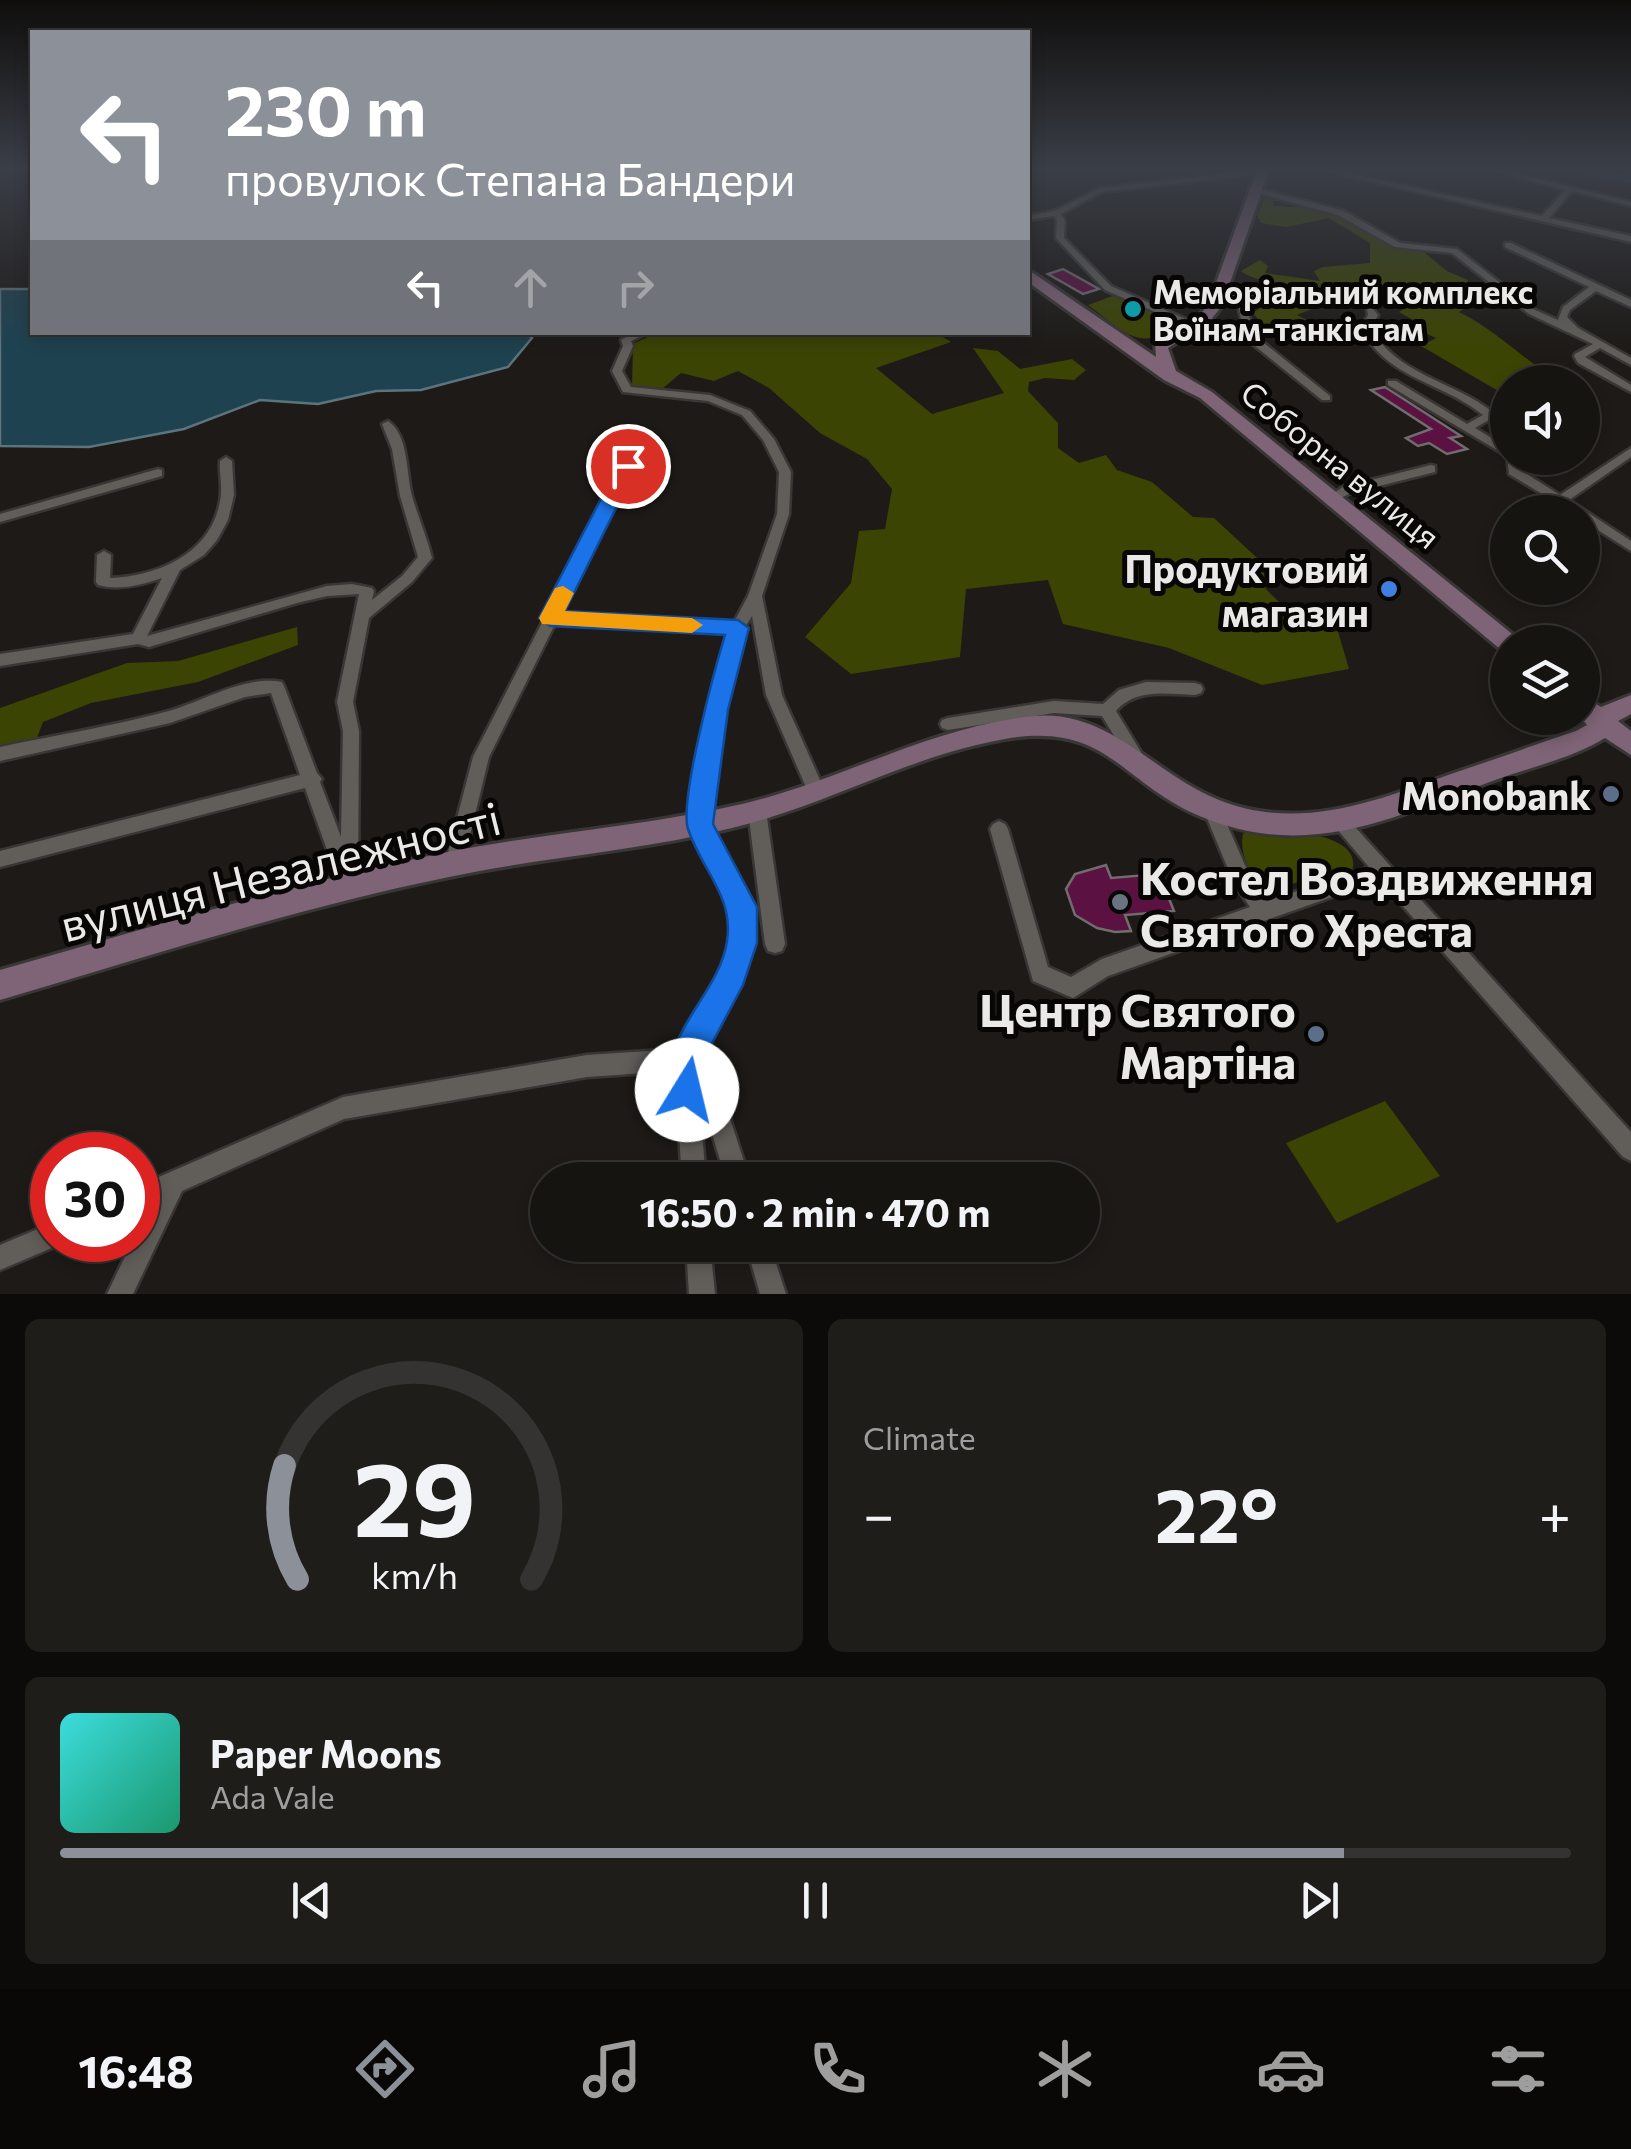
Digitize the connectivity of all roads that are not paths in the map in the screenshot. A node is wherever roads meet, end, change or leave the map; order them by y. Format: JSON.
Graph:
{"nodes":[{"id":1,"x":1060,"y":230,"type":"edge"},
{"id":2,"x":1242,"y":230,"type":"edge"},
{"id":3,"x":1373,"y":230,"type":"edge"},
{"id":4,"x":1599,"y":230,"type":"edge"},
{"id":5,"x":1631,"y":239,"type":"edge"},
{"id":6,"x":1508,"y":245,"type":"dead end"},
{"id":7,"x":1030,"y":277,"type":"edge"},
{"id":8,"x":1595,"y":287,"type":"junction"},
{"id":9,"x":1220,"y":294,"type":"junction"},
{"id":10,"x":1631,"y":304,"type":"edge"},
{"id":11,"x":1370,"y":311,"type":"dead end"},
{"id":12,"x":1194,"y":326,"type":"junction"},
{"id":13,"x":1108,"y":330,"type":"junction"},
{"id":14,"x":1581,"y":332,"type":"junction"},
{"id":15,"x":637,"y":335,"type":"edge"},
{"id":16,"x":1598,"y":345,"type":"junction"},
{"id":17,"x":1169,"y":362,"type":"junction"},
{"id":18,"x":1631,"y":362,"type":"edge"},
{"id":19,"x":1392,"y":384,"type":"dead end"},
{"id":20,"x":1631,"y":389,"type":"edge"},
{"id":21,"x":1326,"y":398,"type":"dead end"},
{"id":22,"x":388,"y":424,"type":"dead end"},
{"id":23,"x":1468,"y":428,"type":"junction"},
{"id":24,"x":1490,"y":442,"type":"edge"},
{"id":25,"x":1631,"y":452,"type":"edge"},
{"id":26,"x":226,"y":461,"type":"dead end"},
{"id":27,"x":628,"y":466,"type":"dead end"},
{"id":28,"x":1432,"y":469,"type":"dead end"},
{"id":29,"x":158,"y":473,"type":"dead end"},
{"id":30,"x":1520,"y":475,"type":"edge"},
{"id":31,"x":1553,"y":495,"type":"edge"},
{"id":32,"x":1568,"y":495,"type":"edge"},
{"id":33,"x":1332,"y":498,"type":"junction"},
{"id":34,"x":0,"y":518,"type":"edge"},
{"id":35,"x":1600,"y":527,"type":"edge"},
{"id":36,"x":1631,"y":547,"type":"edge"},
{"id":37,"x":104,"y":555,"type":"dead end"},
{"id":38,"x":173,"y":570,"type":"junction"},
{"id":39,"x":755,"y":596,"type":"junction"},
{"id":40,"x":362,"y":616,"type":"junction"},
{"id":41,"x":550,"y":618,"type":"junction"},
{"id":42,"x":738,"y":628,"type":"junction"},
{"id":43,"x":1490,"y":628,"type":"edge"},
{"id":44,"x":138,"y":640,"type":"junction"},
{"id":45,"x":0,"y":660,"type":"edge"},
{"id":46,"x":1195,"y":689,"type":"dead end"},
{"id":47,"x":1631,"y":704,"type":"edge"},
{"id":48,"x":1108,"y":710,"type":"junction"},
{"id":49,"x":1600,"y":710,"type":"edge"},
{"id":50,"x":1600,"y":719,"type":"edge"},
{"id":51,"x":948,"y":724,"type":"dead end"},
{"id":52,"x":1590,"y":735,"type":"edge"},
{"id":53,"x":1631,"y":745,"type":"edge"},
{"id":54,"x":0,"y":754,"type":"edge"},
{"id":55,"x":1144,"y":768,"type":"junction"},
{"id":56,"x":312,"y":779,"type":"junction"},
{"id":57,"x":815,"y":789,"type":"junction"},
{"id":58,"x":1212,"y":810,"type":"junction"},
{"id":59,"x":758,"y":811,"type":"junction"},
{"id":60,"x":1340,"y":822,"type":"junction"},
{"id":61,"x":700,"y":825,"type":"junction"},
{"id":62,"x":998,"y":829,"type":"dead end"},
{"id":63,"x":0,"y":858,"type":"edge"},
{"id":64,"x":454,"y":864,"type":"junction"},
{"id":65,"x":1382,"y":871,"type":"junction"},
{"id":66,"x":349,"y":886,"type":"junction"},
{"id":67,"x":1263,"y":911,"type":"junction"},
{"id":68,"x":776,"y":944,"type":"dead end"},
{"id":69,"x":0,"y":985,"type":"edge"},
{"id":70,"x":685,"y":1060,"type":"junction"},
{"id":71,"x":712,"y":1097,"type":"dead end"},
{"id":72,"x":1631,"y":1149,"type":"edge"},
{"id":73,"x":693,"y":1162,"type":"edge"},
{"id":74,"x":732,"y":1162,"type":"edge"},
{"id":75,"x":174,"y":1182,"type":"junction"},
{"id":76,"x":160,"y":1188,"type":"edge"},
{"id":77,"x":30,"y":1245,"type":"edge"},
{"id":78,"x":0,"y":1258,"type":"edge"},
{"id":79,"x":699,"y":1262,"type":"edge"},
{"id":80,"x":763,"y":1262,"type":"edge"},
{"id":81,"x":120,"y":1294,"type":"edge"},
{"id":82,"x":702,"y":1294,"type":"edge"},
{"id":83,"x":773,"y":1294,"type":"edge"}],
"edges":[{"from":1,"to":12,"type":"street"},
{"from":2,"to":9,"type":"street"},
{"from":3,"to":14,"type":"street"},
{"from":4,"to":5,"type":"street"},
{"from":6,"to":8,"type":"street"},
{"from":7,"to":13,"type":"street","name":"Соборна вулиця"},
{"from":8,"to":10,"type":"street"},
{"from":8,"to":14,"type":"street"},
{"from":9,"to":12,"type":"street"},
{"from":9,"to":21,"type":"street"},
{"from":11,"to":23,"type":"street"},
{"from":12,"to":17,"type":"street"},
{"from":13,"to":17,"type":"street","name":"Соборна вулиця"},
{"from":13,"to":17,"type":"street"},
{"from":14,"to":16,"type":"street"},
{"from":15,"to":39,"type":"street"},
{"from":16,"to":18,"type":"street"},
{"from":16,"to":20,"type":"street"},
{"from":17,"to":33,"type":"street","name":"Соборна вулиця"},
{"from":19,"to":23,"type":"street"},
{"from":22,"to":40,"type":"street"},
{"from":23,"to":24,"type":"street"},
{"from":25,"to":32,"type":"street"},
{"from":26,"to":38,"type":"street"},
{"from":27,"to":41,"type":"street"},
{"from":28,"to":33,"type":"street"},
{"from":29,"to":34,"type":"street"},
{"from":30,"to":31,"type":"street"},
{"from":33,"to":43,"type":"street","name":"Соборна вулиця"},
{"from":35,"to":36,"type":"street"},
{"from":37,"to":38,"type":"street"},
{"from":38,"to":44,"type":"street"},
{"from":39,"to":42,"type":"street"},
{"from":39,"to":57,"type":"street"},
{"from":40,"to":44,"type":"street"},
{"from":40,"to":66,"type":"street"},
{"from":41,"to":42,"type":"street"},
{"from":41,"to":64,"type":"street"},
{"from":42,"to":61,"type":"street"},
{"from":44,"to":45,"type":"street"},
{"from":46,"to":48,"type":"street"},
{"from":47,"to":49,"type":"street"},
{"from":48,"to":51,"type":"street"},
{"from":48,"to":55,"type":"street"},
{"from":50,"to":53,"type":"street"},
{"from":52,"to":60,"type":"street"},
{"from":54,"to":56,"type":"street"},
{"from":55,"to":57,"type":"street","name":"вулиця Незалежності"},
{"from":55,"to":58,"type":"street","name":"вулиця Незалежності"},
{"from":56,"to":63,"type":"street"},
{"from":56,"to":66,"type":"street"},
{"from":57,"to":59,"type":"street","name":"вулиця Незалежності"},
{"from":58,"to":60,"type":"street"},
{"from":58,"to":67,"type":"street"},
{"from":59,"to":61,"type":"street","name":"вулиця Незалежності"},
{"from":59,"to":68,"type":"street"},
{"from":60,"to":65,"type":"street"},
{"from":61,"to":64,"type":"street","name":"вулиця Незалежності"},
{"from":61,"to":70,"type":"street"},
{"from":62,"to":67,"type":"street"},
{"from":64,"to":66,"type":"street","name":"вулиця Незалежності"},
{"from":65,"to":67,"type":"street"},
{"from":65,"to":72,"type":"street"},
{"from":66,"to":69,"type":"street","name":"вулиця Незалежності"},
{"from":70,"to":73,"type":"street"},
{"from":70,"to":75,"type":"street"},
{"from":71,"to":74,"type":"street"},
{"from":75,"to":76,"type":"street"},
{"from":75,"to":81,"type":"street"},
{"from":77,"to":78,"type":"street"},
{"from":79,"to":82,"type":"street"},
{"from":80,"to":83,"type":"street"}]}
